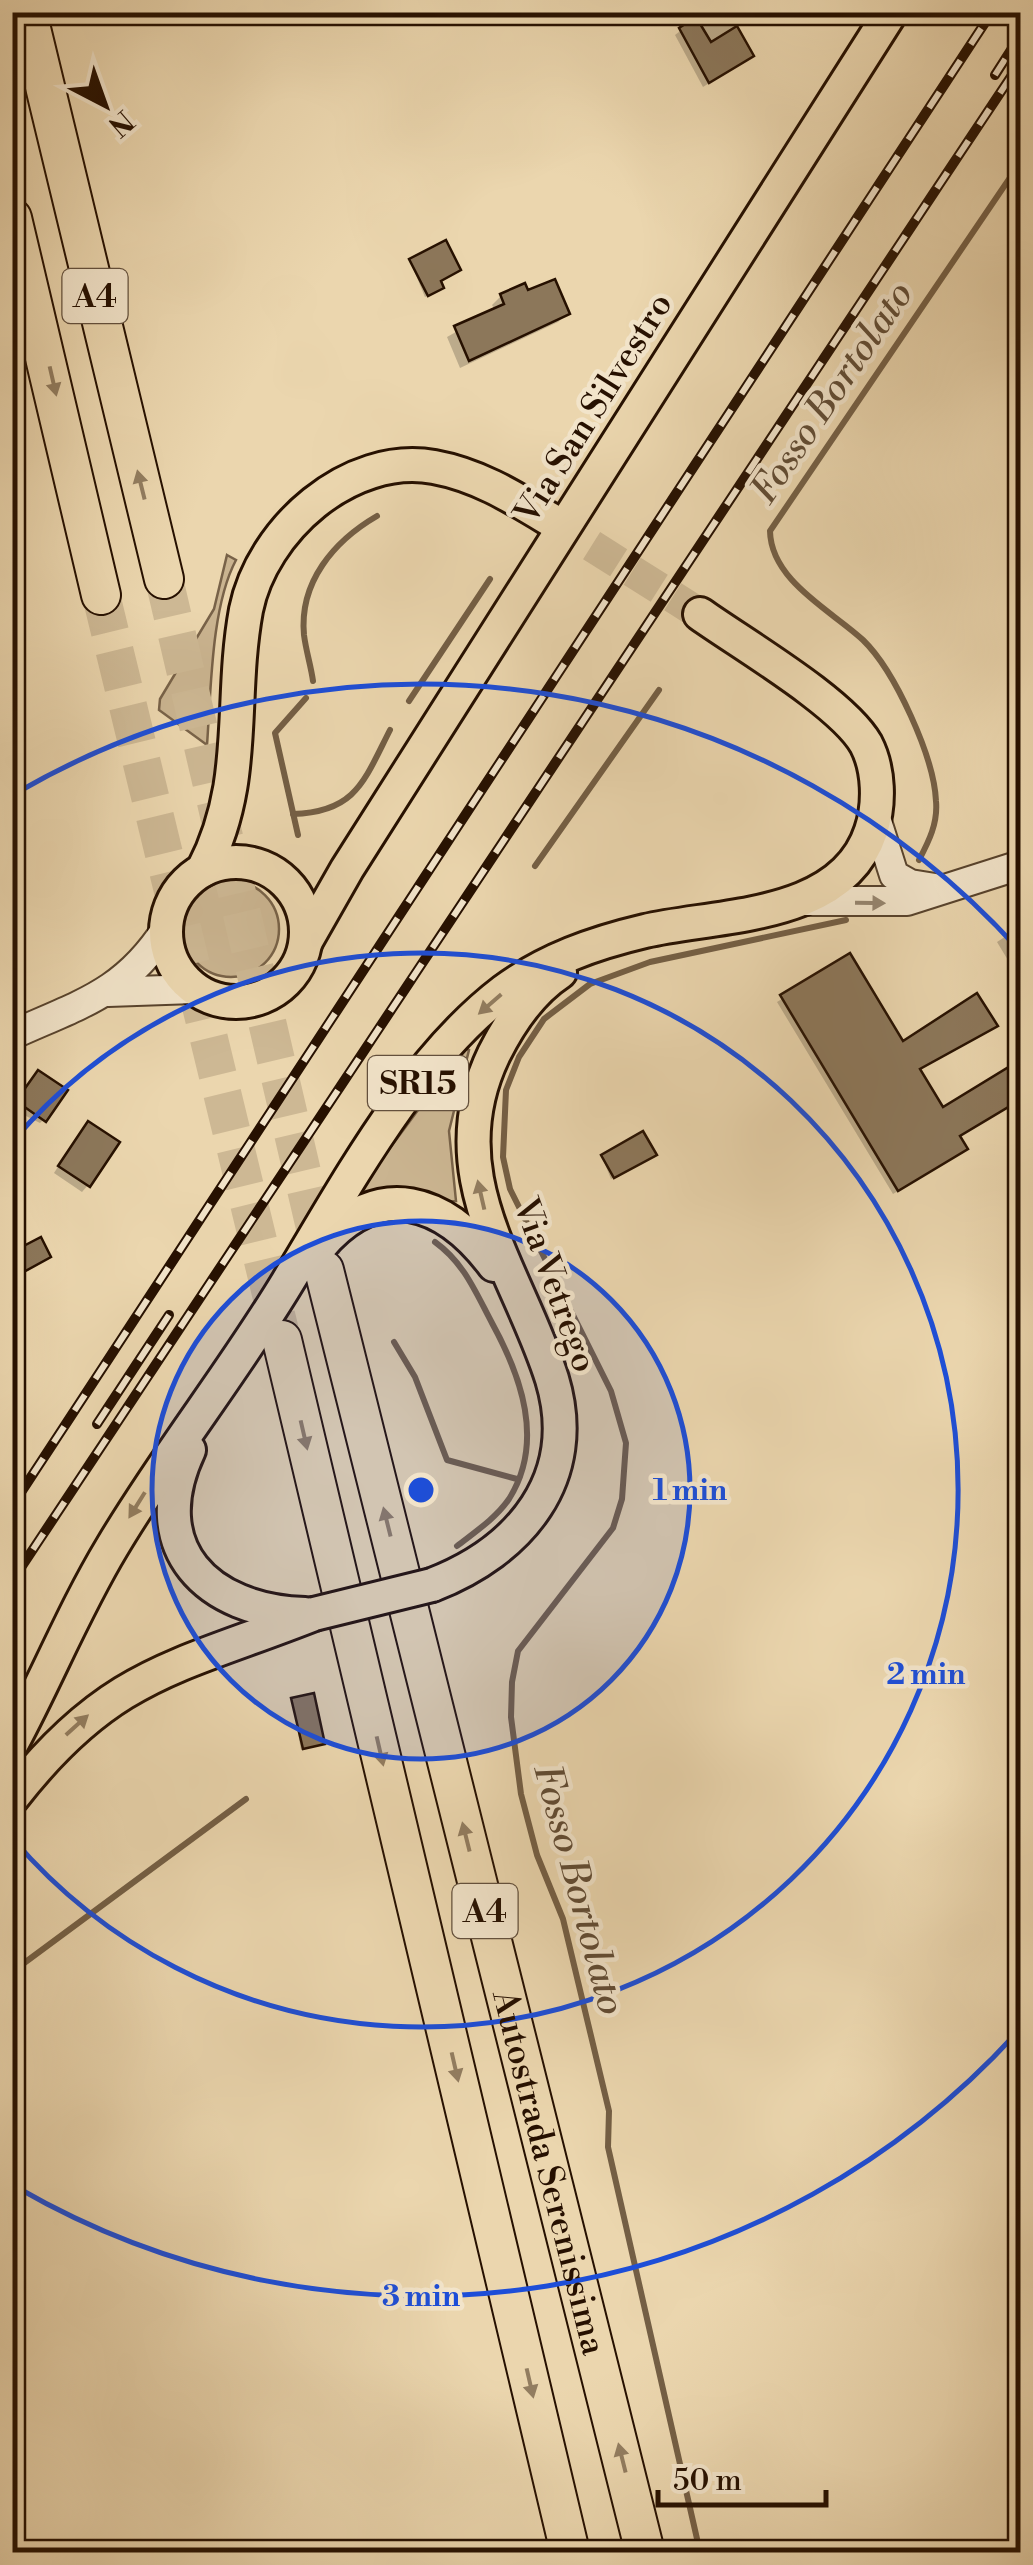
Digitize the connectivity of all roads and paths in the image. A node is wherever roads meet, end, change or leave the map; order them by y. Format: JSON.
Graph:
{"nodes":[{"id":1,"x":27,"y":12,"type":"edge"},
{"id":2,"x":891,"y":12,"type":"edge"},
{"id":3,"x":12,"y":218,"type":"edge"},
{"id":4,"x":551,"y":520,"type":"tunnel mouth"},
{"id":5,"x":164,"y":580,"type":"tunnel mouth"},
{"id":6,"x":101,"y":595,"type":"tunnel mouth"},
{"id":7,"x":700,"y":614,"type":"tunnel mouth"},
{"id":8,"x":231,"y":804,"type":"junction"},
{"id":9,"x":875,"y":814,"type":"junction"},
{"id":10,"x":362,"y":846,"type":"junction"},
{"id":11,"x":1020,"y":865,"type":"edge"},
{"id":12,"x":204,"y":870,"type":"junction"},
{"id":13,"x":271,"y":872,"type":"junction"},
{"id":14,"x":942,"y":889,"type":"junction"},
{"id":15,"x":796,"y":901,"type":"junction"},
{"id":16,"x":166,"y":928,"type":"junction"},
{"id":17,"x":306,"y":941,"type":"junction"},
{"id":18,"x":606,"y":942,"type":"junction"},
{"id":19,"x":194,"y":989,"type":"junction"},
{"id":20,"x":108,"y":992,"type":"junction"},
{"id":21,"x":12,"y":1035,"type":"edge"},
{"id":22,"x":324,"y":1270,"type":"tunnel mouth"},
{"id":23,"x":287,"y":1284,"type":"junction"},
{"id":24,"x":511,"y":1287,"type":"junction"},
{"id":25,"x":282,"y":1340,"type":"tunnel mouth"},
{"id":26,"x":213,"y":1397,"type":"junction"},
{"id":27,"x":314,"y":1614,"type":"junction"},
{"id":28,"x":12,"y":1742,"type":"edge"},
{"id":29,"x":12,"y":1798,"type":"edge"},
{"id":30,"x":570,"y":2552,"type":"edge"},
{"id":31,"x":645,"y":2552,"type":"edge"}],
"edges":[{"from":5,"to":1,"type":"highway","number":"A4","one_way":true},
{"from":2,"to":10,"type":"main road","name":"Via San Silvestro"},
{"from":3,"to":6,"type":"highway","number":"A4","one_way":true},
{"from":4,"to":8,"type":"main road"},
{"from":7,"to":9,"type":"main road","name":"Via Vetrego","number":"SR15"},
{"from":8,"to":12,"type":"main road"},
{"from":8,"to":13,"type":"main road"},
{"from":9,"to":14,"type":"street","name":"Via Vetrego"},
{"from":9,"to":15,"type":"main road","name":"Via Vetrego","number":"SR15"},
{"from":10,"to":13,"type":"main road","name":"Via San Silvestro"},
{"from":10,"to":17,"type":"main road","name":"Via San Silvestro"},
{"from":11,"to":14,"type":"street","name":"Via Vetrego"},
{"from":12,"to":13,"type":"main road"},
{"from":12,"to":16,"type":"main road"},
{"from":13,"to":17,"type":"main road"},
{"from":15,"to":14,"type":"street","name":"Via Vetrego","one_way":true},
{"from":15,"to":18,"type":"main road","name":"Via Vetrego","number":"SR15"},
{"from":16,"to":19,"type":"main road"},
{"from":16,"to":20,"type":"street"},
{"from":17,"to":19,"type":"main road"},
{"from":18,"to":23,"type":"main road","name":"Via Vetrego","number":"SR15","one_way":true},
{"from":24,"to":18,"type":"main road","name":"Via Vetrego","number":"SR15","one_way":true},
{"from":19,"to":20,"type":"street"},
{"from":20,"to":21,"type":"street"},
{"from":31,"to":22,"type":"highway","name":"Autostrada Serenissima","number":"A4","one_way":true},
{"from":23,"to":24,"type":"main road","number":"SR15"},
{"from":23,"to":26,"type":"main road","name":"Via Vetrego","number":"SR15"},
{"from":24,"to":27,"type":"main road","name":"Via Vetrego","number":"SR15","bridge":true},
{"from":25,"to":30,"type":"highway","name":"Autostrada Serenissima","number":"A4","one_way":true},
{"from":26,"to":27,"type":"main road","number":"SR15"},
{"from":26,"to":28,"type":"main road","name":"Via Vetrego","number":"SR15","one_way":true},
{"from":29,"to":27,"type":"main road","name":"Via Vetrego","number":"SR15","one_way":true}]}
